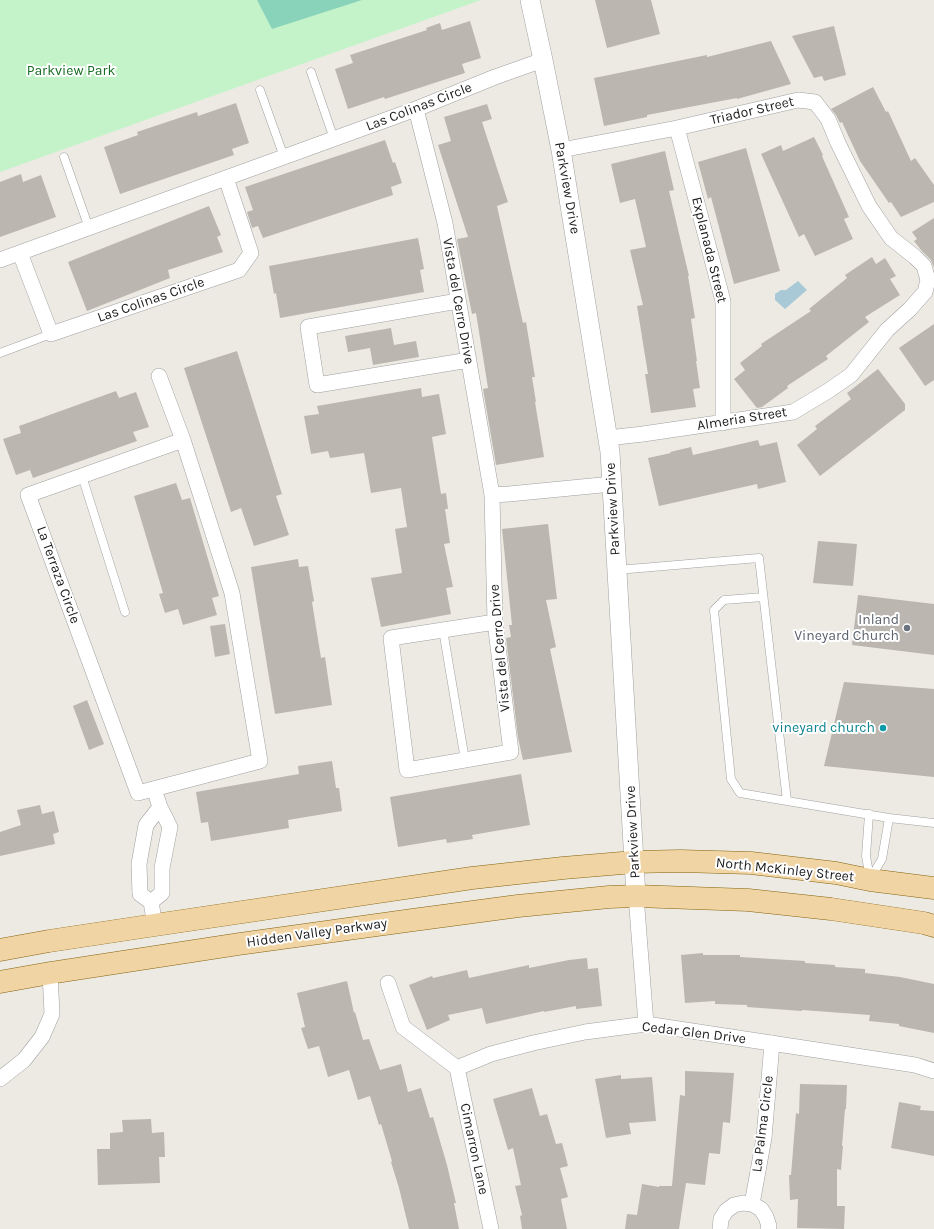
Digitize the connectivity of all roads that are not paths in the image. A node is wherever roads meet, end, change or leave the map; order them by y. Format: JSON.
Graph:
{"nodes":[{"id":1,"x":530,"y":0,"type":"edge"},
{"id":2,"x":543,"y":60,"type":"junction"},
{"id":3,"x":311,"y":72,"type":"dead end"},
{"id":4,"x":260,"y":90,"type":"dead end"},
{"id":5,"x":416,"y":109,"type":"junction"},
{"id":6,"x":677,"y":128,"type":"junction"},
{"id":7,"x":334,"y":139,"type":"junction"},
{"id":8,"x":561,"y":150,"type":"junction"},
{"id":9,"x":64,"y":157,"type":"dead end"},
{"id":10,"x":284,"y":157,"type":"junction"},
{"id":11,"x":226,"y":178,"type":"junction"},
{"id":12,"x":89,"y":228,"type":"junction"},
{"id":13,"x":20,"y":253,"type":"junction"},
{"id":14,"x":0,"y":260,"type":"edge"},
{"id":15,"x":925,"y":292,"type":"joint"},
{"id":16,"x":458,"y":301,"type":"junction"},
{"id":17,"x":52,"y":334,"type":"junction"},
{"id":18,"x":0,"y":353,"type":"edge"},
{"id":19,"x":469,"y":360,"type":"junction"},
{"id":20,"x":160,"y":376,"type":"dead end"},
{"id":21,"x":723,"y":423,"type":"junction"},
{"id":22,"x":608,"y":438,"type":"junction"},
{"id":23,"x":183,"y":440,"type":"junction"},
{"id":24,"x":82,"y":476,"type":"junction"},
{"id":25,"x":612,"y":484,"type":"junction"},
{"id":26,"x":492,"y":495,"type":"junction"},
{"id":27,"x":617,"y":570,"type":"junction"},
{"id":28,"x":763,"y":597,"type":"junction"},
{"id":29,"x":125,"y":612,"type":"dead end"},
{"id":30,"x":495,"y":622,"type":"junction"},
{"id":31,"x":443,"y":630,"type":"junction"},
{"id":32,"x":465,"y":760,"type":"junction"},
{"id":33,"x":155,"y":789,"type":"junction"},
{"id":34,"x":787,"y":801,"type":"junction"},
{"id":35,"x":160,"y":807,"type":"junction"},
{"id":36,"x":869,"y":814,"type":"junction"},
{"id":37,"x":889,"y":818,"type":"junction"},
{"id":38,"x":934,"y":823,"type":"edge"},
{"id":39,"x":142,"y":842,"type":"junction"},
{"id":40,"x":166,"y":843,"type":"junction"},
{"id":41,"x":634,"y":862,"type":"junction"},
{"id":42,"x":870,"y":880,"type":"junction"},
{"id":43,"x":934,"y":888,"type":"edge"},
{"id":44,"x":636,"y":896,"type":"junction"},
{"id":45,"x":151,"y":902,"type":"junction"},
{"id":46,"x":155,"y":925,"type":"junction"},
{"id":47,"x":934,"y":926,"type":"edge"},
{"id":48,"x":239,"y":944,"type":"junction"},
{"id":49,"x":0,"y":950,"type":"edge"},
{"id":50,"x":50,"y":973,"type":"junction"},
{"id":51,"x":5,"y":979,"type":"edge"},
{"id":52,"x":388,"y":983,"type":"dead end"},
{"id":53,"x":646,"y":1024,"type":"junction"},
{"id":54,"x":772,"y":1043,"type":"junction"},
{"id":55,"x":457,"y":1068,"type":"junction"},
{"id":56,"x":934,"y":1071,"type":"edge"},
{"id":57,"x":0,"y":1080,"type":"edge"},
{"id":58,"x":752,"y":1204,"type":"junction"},
{"id":59,"x":491,"y":1229,"type":"edge"},
{"id":60,"x":720,"y":1229,"type":"edge"},
{"id":61,"x":768,"y":1229,"type":"edge"}],
"edges":[{"from":1,"to":2,"type":"street","name":"Parkview Drive"},
{"from":2,"to":5,"type":"street","name":"Las Colinas Circle"},
{"from":2,"to":8,"type":"street","name":"Parkview Drive"},
{"from":3,"to":7,"type":"lane"},
{"from":4,"to":10,"type":"lane"},
{"from":5,"to":7,"type":"street","name":"Las Colinas Circle"},
{"from":5,"to":16,"type":"street","name":"Vista del Cerro Drive"},
{"from":6,"to":8,"type":"street","name":"Triador Street"},
{"from":6,"to":15,"type":"street","name":"Triador Street"},
{"from":6,"to":21,"type":"street","name":"Explanada Street"},
{"from":7,"to":10,"type":"street","name":"Las Colinas Circle"},
{"from":8,"to":22,"type":"street","name":"Parkview Drive"},
{"from":9,"to":12,"type":"lane"},
{"from":10,"to":11,"type":"street","name":"Las Colinas Circle"},
{"from":11,"to":12,"type":"street","name":"Las Colinas Circle"},
{"from":11,"to":17,"type":"street","name":"Las Colinas Circle"},
{"from":12,"to":13,"type":"street","name":"Las Colinas Circle"},
{"from":13,"to":14,"type":"street","name":"Las Colinas Circle"},
{"from":13,"to":17,"type":"street"},
{"from":15,"to":21,"type":"street","name":"Almeria Street"},
{"from":16,"to":19,"type":"street","name":"Vista del Cerro Drive"},
{"from":16,"to":19,"type":"street"},
{"from":17,"to":18,"type":"lane"},
{"from":19,"to":26,"type":"street","name":"Vista del Cerro Drive"},
{"from":20,"to":23,"type":"street","name":"La Terraza Circle"},
{"from":21,"to":22,"type":"street","name":"Almeria Street"},
{"from":22,"to":25,"type":"street","name":"Parkview Drive"},
{"from":23,"to":24,"type":"street","name":"La Terraza Circle"},
{"from":23,"to":33,"type":"street","name":"La Terraza Circle"},
{"from":24,"to":29,"type":"lane"},
{"from":24,"to":33,"type":"street","name":"La Terraza Circle"},
{"from":25,"to":26,"type":"street"},
{"from":25,"to":27,"type":"street","name":"Parkview Drive"},
{"from":26,"to":30,"type":"street","name":"Vista del Cerro Drive"},
{"from":27,"to":28,"type":"lane"},
{"from":27,"to":41,"type":"street","name":"Parkview Drive"},
{"from":28,"to":34,"type":"lane"},
{"from":28,"to":34,"type":"lane"},
{"from":30,"to":31,"type":"street"},
{"from":30,"to":32,"type":"street","name":"Vista del Cerro Drive"},
{"from":31,"to":32,"type":"lane"},
{"from":31,"to":32,"type":"street"},
{"from":33,"to":35,"type":"street"},
{"from":34,"to":36,"type":"lane"},
{"from":35,"to":39,"type":"street"},
{"from":35,"to":40,"type":"street"},
{"from":36,"to":37,"type":"lane"},
{"from":36,"to":42,"type":"lane"},
{"from":37,"to":38,"type":"lane"},
{"from":37,"to":42,"type":"lane"},
{"from":39,"to":40,"type":"street"},
{"from":39,"to":45,"type":"street"},
{"from":40,"to":45,"type":"street"},
{"from":41,"to":42,"type":"main road","name":"North McKinley Street"},
{"from":41,"to":44,"type":"street","name":"Parkview Drive"},
{"from":41,"to":46,"type":"main road"},
{"from":42,"to":43,"type":"main road","name":"North McKinley Street"},
{"from":44,"to":47,"type":"main road"},
{"from":44,"to":48,"type":"main road","name":"Hidden Valley Parkway"},
{"from":44,"to":53,"type":"street","name":"Parkview Drive"},
{"from":45,"to":46,"type":"street"},
{"from":46,"to":48,"type":"main road"},
{"from":46,"to":49,"type":"main road"},
{"from":48,"to":50,"type":"main road","name":"Hidden Valley Parkway"},
{"from":50,"to":51,"type":"main road","name":"Hidden Valley Parkway"},
{"from":50,"to":57,"type":"street"},
{"from":52,"to":55,"type":"street"},
{"from":53,"to":54,"type":"street","name":"Cedar Glen Drive"},
{"from":53,"to":55,"type":"street","name":"Cedar Glen Drive"},
{"from":54,"to":56,"type":"street","name":"Cedar Glen Drive"},
{"from":54,"to":58,"type":"street","name":"La Palma Circle"},
{"from":55,"to":59,"type":"street","name":"Cimarron Lane"},
{"from":58,"to":60,"type":"street"},
{"from":58,"to":61,"type":"street"}]}
